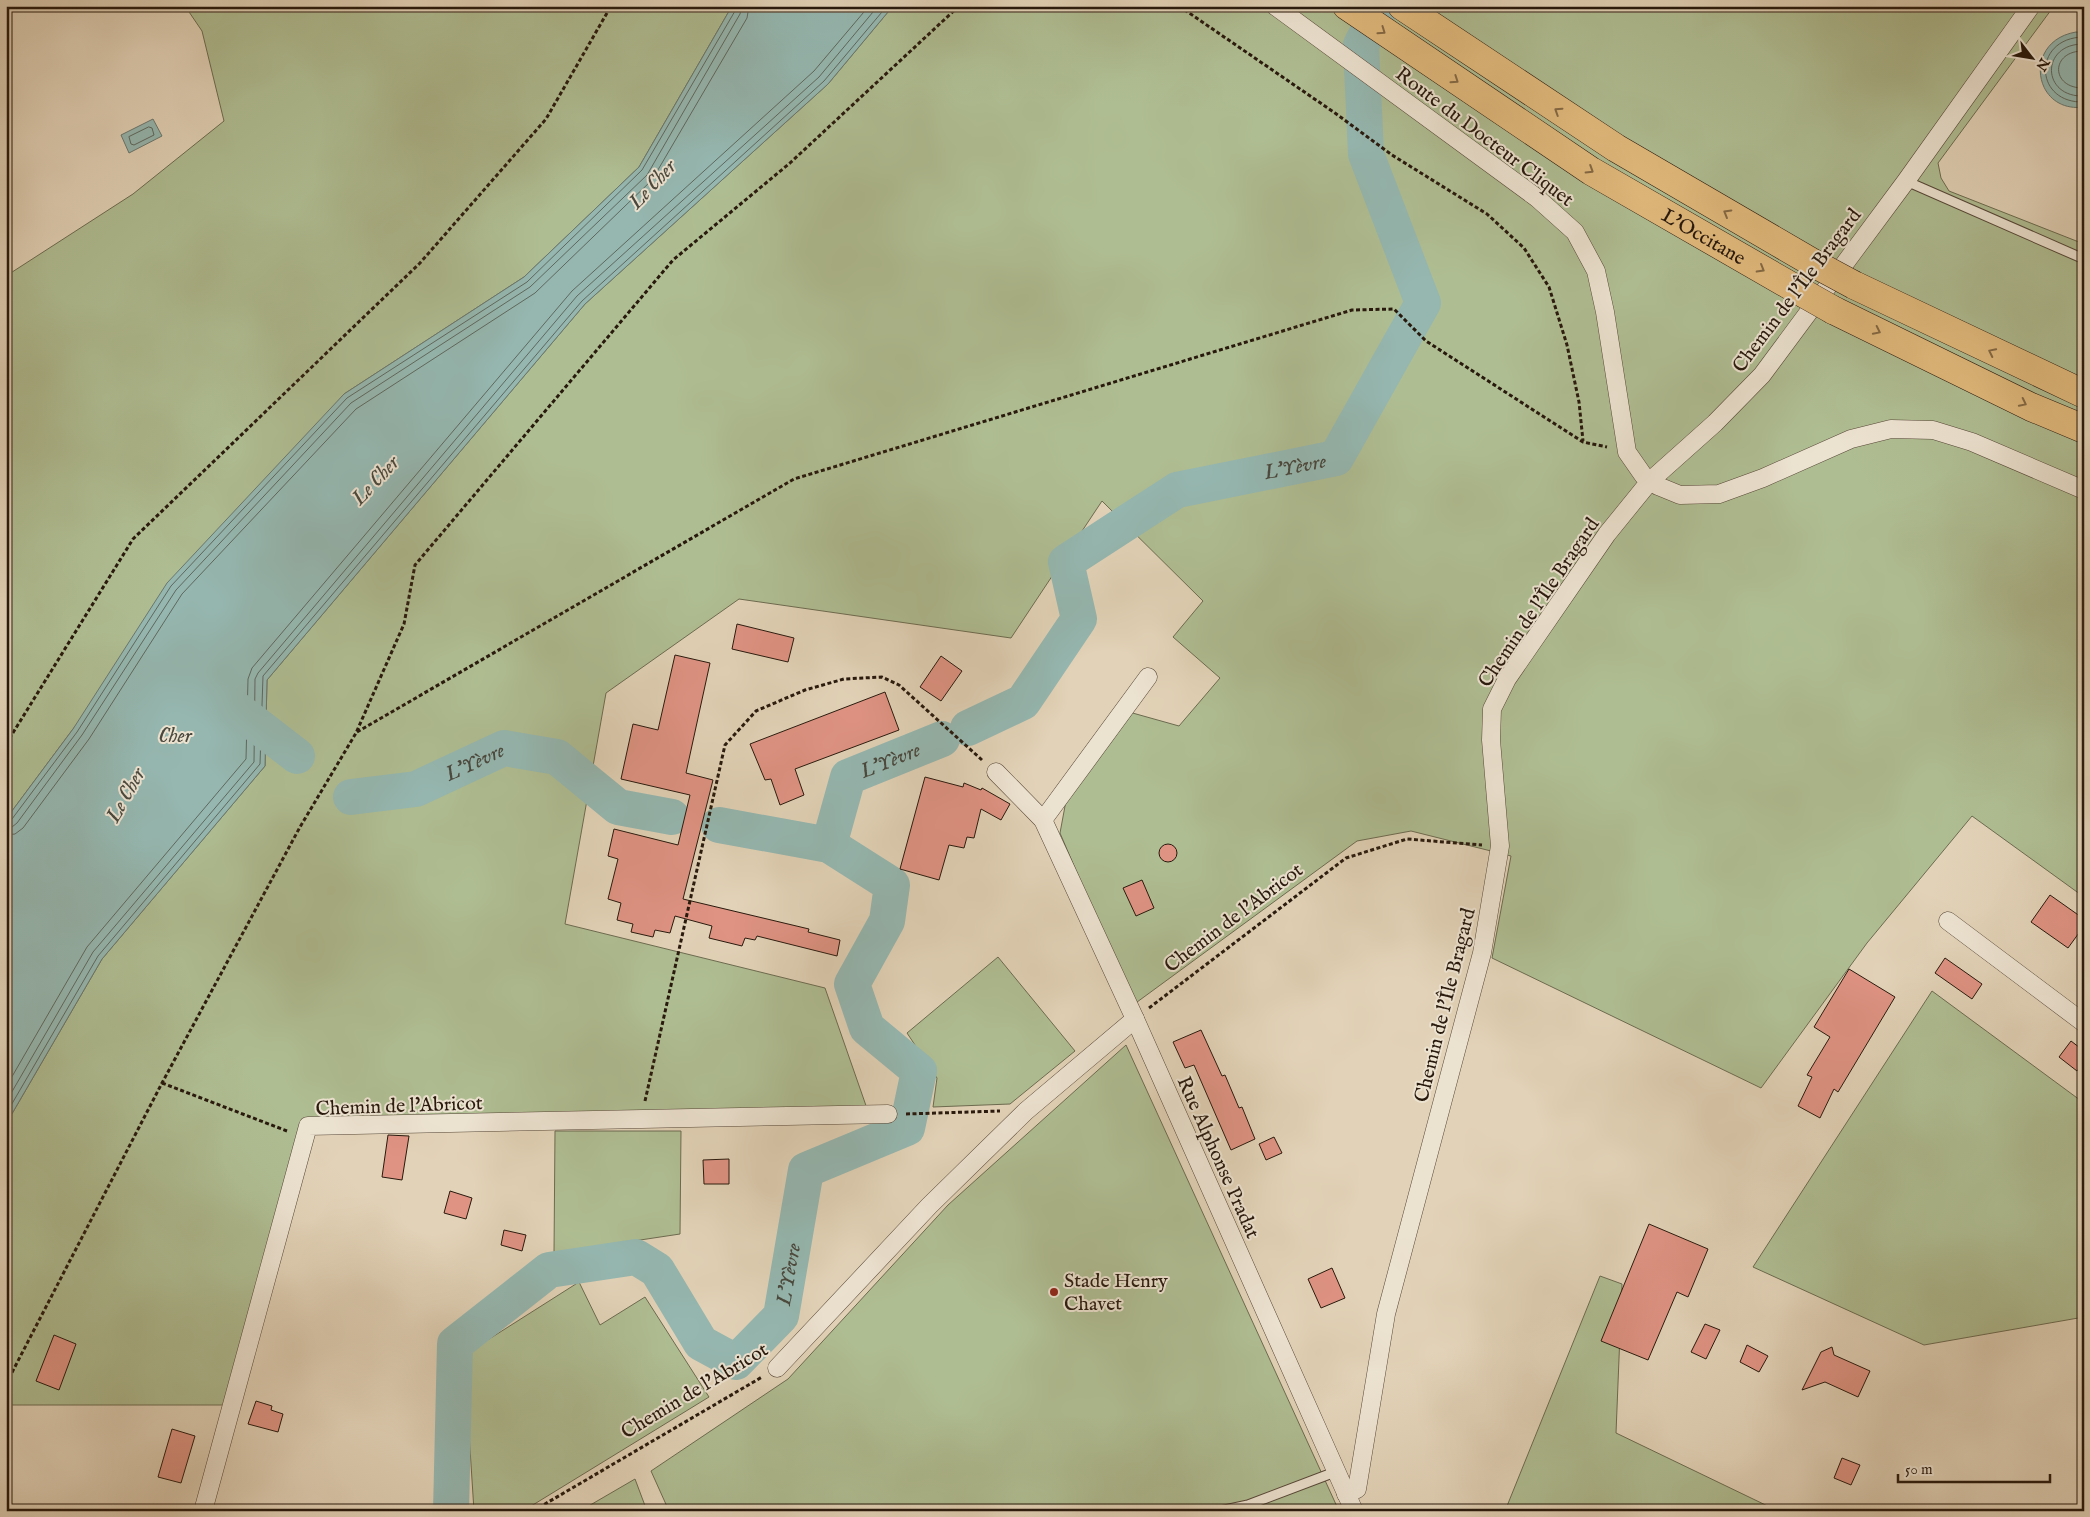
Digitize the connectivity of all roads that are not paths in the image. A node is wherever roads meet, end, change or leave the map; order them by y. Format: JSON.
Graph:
{"nodes":[{"id":1,"x":1274,"y":6,"type":"edge"},
{"id":2,"x":1402,"y":6,"type":"edge"},
{"id":3,"x":2031,"y":6,"type":"edge"},
{"id":4,"x":1348,"y":7,"type":"edge"},
{"id":5,"x":1906,"y":181,"type":"junction"},
{"id":6,"x":2084,"y":259,"type":"edge"},
{"id":7,"x":2084,"y":394,"type":"edge"},
{"id":8,"x":2084,"y":429,"type":"edge"},
{"id":9,"x":1650,"y":481,"type":"junction"},
{"id":10,"x":2084,"y":490,"type":"edge"},
{"id":11,"x":1148,"y":677,"type":"dead end"},
{"id":12,"x":996,"y":772,"type":"road end"},
{"id":13,"x":1043,"y":820,"type":"junction"},
{"id":14,"x":1948,"y":921,"type":"dead end"},
{"id":15,"x":1135,"y":1019,"type":"junction"},
{"id":16,"x":2084,"y":1022,"type":"edge"},
{"id":17,"x":888,"y":1114,"type":"road end"},
{"id":18,"x":777,"y":1368,"type":"road end"},
{"id":19,"x":1335,"y":1472,"type":"junction"},
{"id":20,"x":1346,"y":1494,"type":"junction"},
{"id":21,"x":203,"y":1511,"type":"edge"},
{"id":22,"x":1220,"y":1511,"type":"edge"},
{"id":23,"x":1354,"y":1511,"type":"edge"}],
"edges":[{"from":1,"to":9,"type":"street","name":"Route du Docteur Cliquet"},
{"from":7,"to":2,"type":"highway","name":"L'Occitane","one_way":true,"bridge":true},
{"from":3,"to":5,"type":"street","name":"Chemin de l'Île Bragard"},
{"from":4,"to":8,"type":"highway","name":"L'Occitane","one_way":true,"bridge":true},
{"from":5,"to":6,"type":"lane"},
{"from":5,"to":9,"type":"street","name":"Chemin de l'Île Bragard"},
{"from":9,"to":10,"type":"street"},
{"from":9,"to":20,"type":"street","name":"Chemin de l'Île Bragard"},
{"from":11,"to":13,"type":"street"},
{"from":12,"to":13,"type":"street","name":"Rue Alphonse Pradat"},
{"from":13,"to":15,"type":"street","name":"Rue Alphonse Pradat"},
{"from":14,"to":16,"type":"street"},
{"from":15,"to":18,"type":"street","name":"Chemin de l'Abricot"},
{"from":15,"to":19,"type":"street","name":"Rue Alphonse Pradat"},
{"from":17,"to":21,"type":"street","name":"Chemin de l'Abricot"},
{"from":19,"to":20,"type":"street","name":"Rue Alphonse Pradat"},
{"from":19,"to":22,"type":"lane"},
{"from":20,"to":23,"type":"street","name":"Rue Alphonse Pradat"}]}
